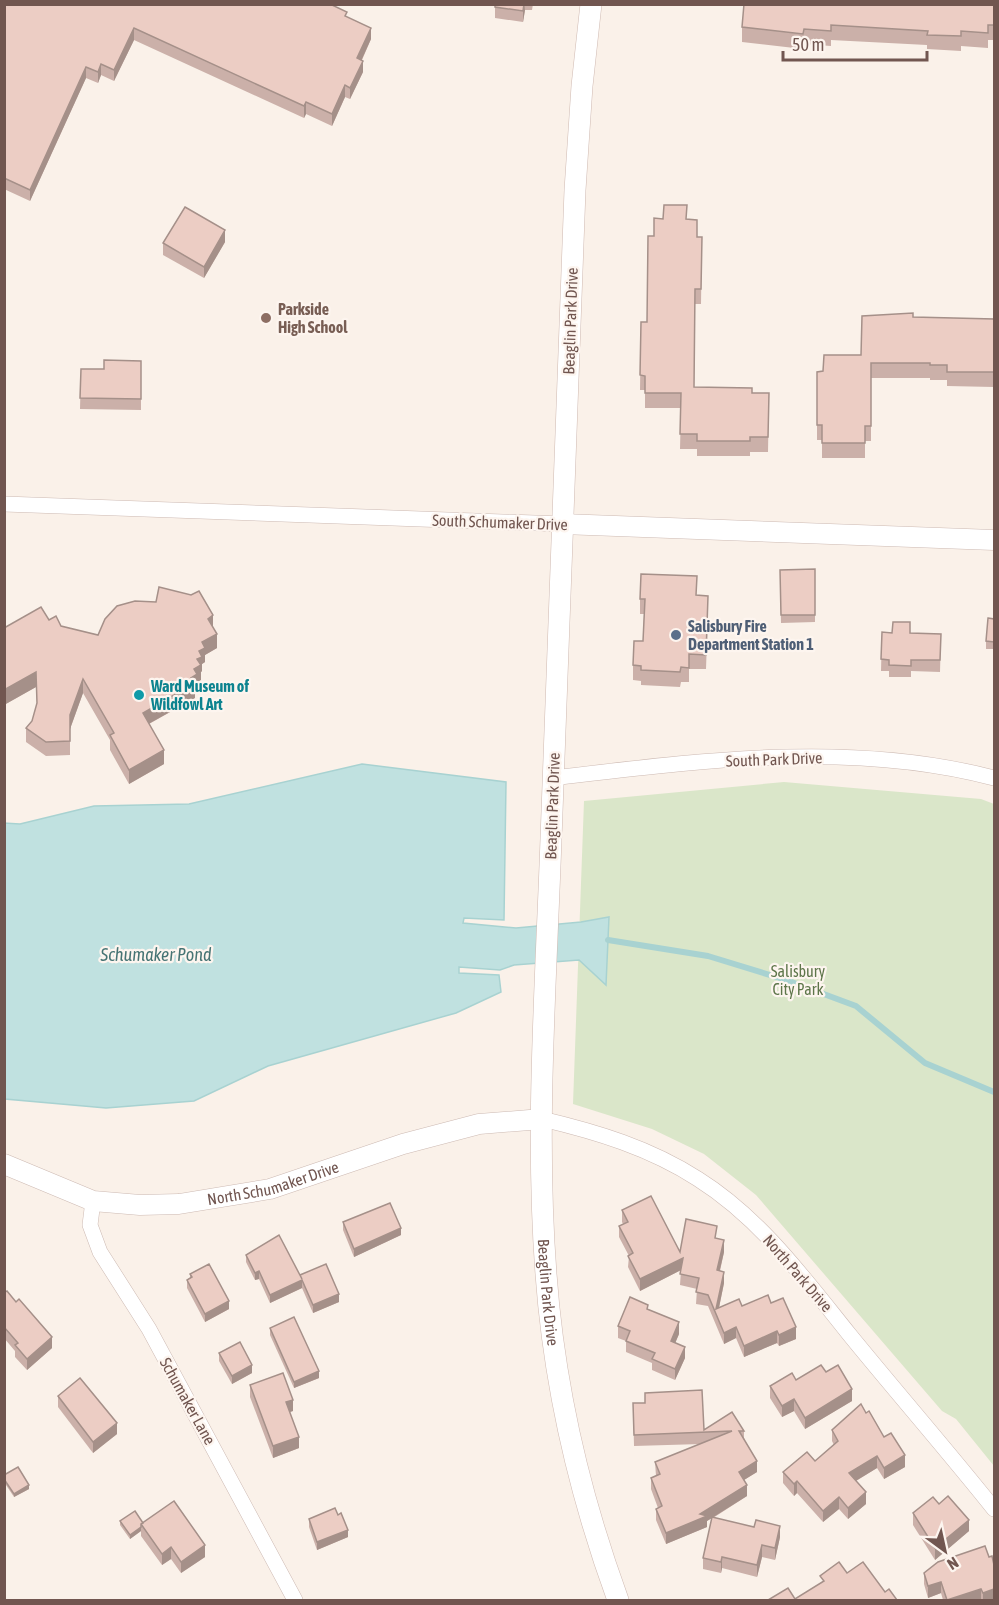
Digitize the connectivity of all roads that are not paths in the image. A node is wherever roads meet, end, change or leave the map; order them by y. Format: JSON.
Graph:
{"nodes":[{"id":1,"x":591,"y":4,"type":"edge"},
{"id":2,"x":4,"y":504,"type":"edge"},
{"id":3,"x":562,"y":524,"type":"junction"},
{"id":4,"x":994,"y":540,"type":"edge"},
{"id":5,"x":553,"y":778,"type":"junction"},
{"id":6,"x":994,"y":778,"type":"edge"},
{"id":7,"x":542,"y":1119,"type":"junction"},
{"id":8,"x":4,"y":1164,"type":"edge"},
{"id":9,"x":93,"y":1202,"type":"junction"},
{"id":10,"x":994,"y":1509,"type":"edge"},
{"id":11,"x":295,"y":1600,"type":"edge"},
{"id":12,"x":618,"y":1600,"type":"edge"}],
"edges":[{"from":1,"to":3,"type":"main road","name":"Beaglin Park Drive"},
{"from":2,"to":3,"type":"street","name":"South Schumaker Drive"},
{"from":3,"to":4,"type":"street","name":"South Schumaker Drive"},
{"from":3,"to":5,"type":"main road","name":"Beaglin Park Drive"},
{"from":5,"to":6,"type":"street","name":"South Park Drive"},
{"from":5,"to":7,"type":"main road","name":"Beaglin Park Drive"},
{"from":7,"to":9,"type":"street","name":"North Schumaker Drive"},
{"from":7,"to":10,"type":"street","name":"North Park Drive"},
{"from":7,"to":12,"type":"main road","name":"Beaglin Park Drive"},
{"from":8,"to":9,"type":"street","name":"North Schumaker Drive"},
{"from":9,"to":11,"type":"street","name":"Schumaker Lane"}]}
